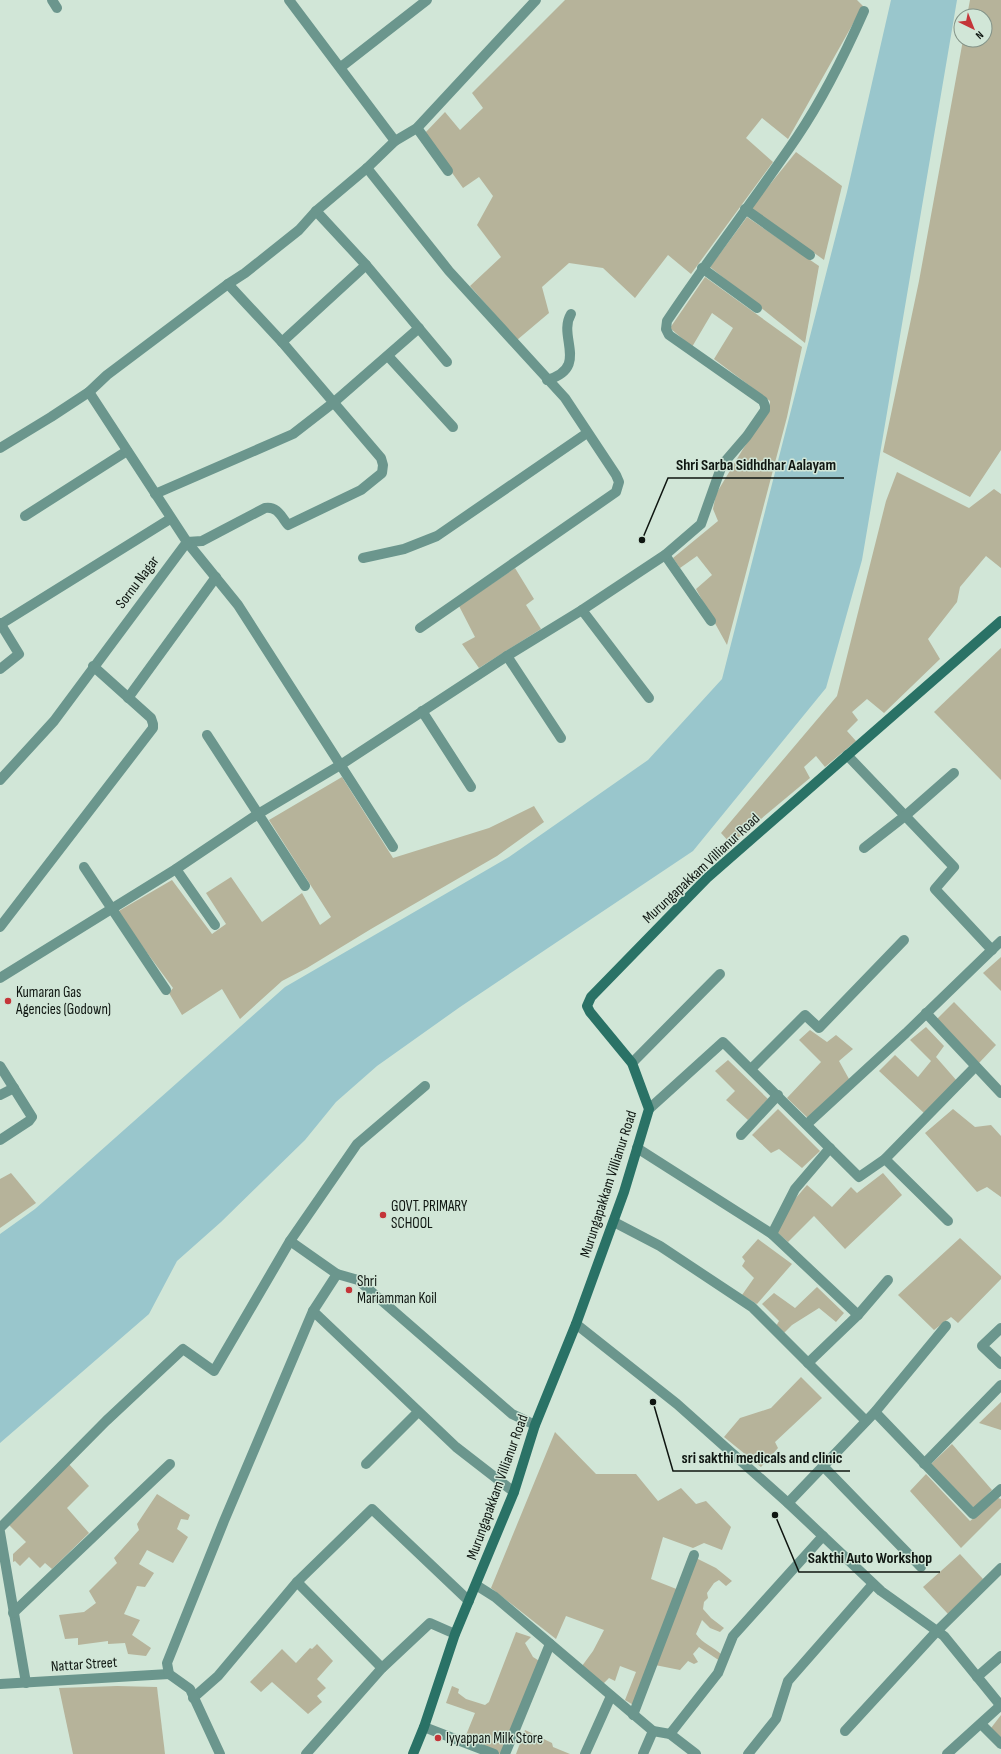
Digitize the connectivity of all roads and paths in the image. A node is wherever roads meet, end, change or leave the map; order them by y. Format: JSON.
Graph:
{"nodes":[{"id":1,"x":427,"y":0,"type":"edge"},
{"id":2,"x":536,"y":0,"type":"edge"},
{"id":3,"x":291,"y":1,"type":"edge"},
{"id":4,"x":864,"y":11,"type":"dead end"},
{"id":5,"x":341,"y":67,"type":"junction"},
{"id":6,"x":417,"y":128,"type":"junction"},
{"id":7,"x":396,"y":141,"type":"junction"},
{"id":8,"x":367,"y":168,"type":"junction"},
{"id":9,"x":448,"y":171,"type":"dead end"},
{"id":10,"x":745,"y":209,"type":"junction"},
{"id":11,"x":316,"y":211,"type":"junction"},
{"id":12,"x":810,"y":255,"type":"dead end"},
{"id":13,"x":366,"y":265,"type":"junction"},
{"id":14,"x":702,"y":268,"type":"junction"},
{"id":15,"x":228,"y":284,"type":"junction"},
{"id":16,"x":757,"y":308,"type":"dead end"},
{"id":17,"x":570,"y":314,"type":"dead end"},
{"id":18,"x":419,"y":328,"type":"junction"},
{"id":19,"x":282,"y":342,"type":"junction"},
{"id":20,"x":388,"y":356,"type":"junction"},
{"id":21,"x":447,"y":362,"type":"dead end"},
{"id":22,"x":547,"y":380,"type":"junction"},
{"id":23,"x":89,"y":392,"type":"junction"},
{"id":24,"x":333,"y":403,"type":"junction"},
{"id":25,"x":453,"y":427,"type":"dead end"},
{"id":26,"x":587,"y":433,"type":"junction"},
{"id":27,"x":0,"y":448,"type":"edge"},
{"id":28,"x":127,"y":451,"type":"junction"},
{"id":29,"x":155,"y":494,"type":"junction"},
{"id":30,"x":25,"y":516,"type":"dead end"},
{"id":31,"x":170,"y":519,"type":"junction"},
{"id":32,"x":187,"y":542,"type":"junction"},
{"id":33,"x":665,"y":554,"type":"junction"},
{"id":34,"x":363,"y":558,"type":"dead end"},
{"id":35,"x":216,"y":577,"type":"junction"},
{"id":36,"x":582,"y":610,"type":"junction"},
{"id":37,"x":711,"y":621,"type":"dead end"},
{"id":38,"x":0,"y":624,"type":"edge"},
{"id":39,"x":998,"y":626,"type":"edge"},
{"id":40,"x":420,"y":628,"type":"dead end"},
{"id":41,"x":507,"y":656,"type":"junction"},
{"id":42,"x":93,"y":666,"type":"junction"},
{"id":43,"x":0,"y":669,"type":"edge"},
{"id":44,"x":128,"y":698,"type":"junction"},
{"id":45,"x":649,"y":698,"type":"dead end"},
{"id":46,"x":422,"y":711,"type":"junction"},
{"id":47,"x":207,"y":735,"type":"dead end"},
{"id":48,"x":561,"y":738,"type":"dead end"},
{"id":49,"x":847,"y":756,"type":"junction"},
{"id":50,"x":0,"y":763,"type":"edge"},
{"id":51,"x":342,"y":764,"type":"junction"},
{"id":52,"x":6,"y":772,"type":"junction"},
{"id":53,"x":954,"y":773,"type":"dead end"},
{"id":54,"x":0,"y":780,"type":"edge"},
{"id":55,"x":471,"y":787,"type":"dead end"},
{"id":56,"x":258,"y":814,"type":"junction"},
{"id":57,"x":905,"y":816,"type":"junction"},
{"id":58,"x":393,"y":847,"type":"dead end"},
{"id":59,"x":864,"y":848,"type":"dead end"},
{"id":60,"x":84,"y":868,"type":"dead end"},
{"id":61,"x":176,"y":869,"type":"junction"},
{"id":62,"x":305,"y":886,"type":"dead end"},
{"id":63,"x":111,"y":909,"type":"junction"},
{"id":64,"x":215,"y":925,"type":"dead end"},
{"id":65,"x":0,"y":927,"type":"edge"},
{"id":66,"x":904,"y":940,"type":"dead end"},
{"id":67,"x":1001,"y":941,"type":"edge"},
{"id":68,"x":992,"y":950,"type":"junction"},
{"id":69,"x":720,"y":974,"type":"dead end"},
{"id":70,"x":0,"y":978,"type":"edge"},
{"id":71,"x":166,"y":990,"type":"dead end"},
{"id":72,"x":926,"y":1014,"type":"junction"},
{"id":73,"x":632,"y":1063,"type":"junction"},
{"id":74,"x":0,"y":1066,"type":"edge"},
{"id":75,"x":975,"y":1067,"type":"junction"},
{"id":76,"x":751,"y":1069,"type":"junction"},
{"id":77,"x":425,"y":1086,"type":"dead end"},
{"id":78,"x":14,"y":1088,"type":"junction"},
{"id":79,"x":1001,"y":1093,"type":"edge"},
{"id":80,"x":0,"y":1095,"type":"edge"},
{"id":81,"x":778,"y":1095,"type":"junction"},
{"id":82,"x":649,"y":1109,"type":"junction"},
{"id":83,"x":807,"y":1124,"type":"junction"},
{"id":84,"x":741,"y":1134,"type":"dead end"},
{"id":85,"x":0,"y":1140,"type":"edge"},
{"id":86,"x":637,"y":1148,"type":"junction"},
{"id":87,"x":830,"y":1148,"type":"junction"},
{"id":88,"x":885,"y":1159,"type":"junction"},
{"id":89,"x":614,"y":1222,"type":"junction"},
{"id":90,"x":948,"y":1222,"type":"dead end"},
{"id":91,"x":772,"y":1234,"type":"junction"},
{"id":92,"x":290,"y":1241,"type":"junction"},
{"id":93,"x":336,"y":1274,"type":"junction"},
{"id":94,"x":888,"y":1280,"type":"dead end"},
{"id":95,"x":313,"y":1311,"type":"junction"},
{"id":96,"x":858,"y":1315,"type":"junction"},
{"id":97,"x":576,"y":1324,"type":"junction"},
{"id":98,"x":946,"y":1326,"type":"dead end"},
{"id":99,"x":1001,"y":1328,"type":"edge"},
{"id":100,"x":808,"y":1363,"type":"junction"},
{"id":101,"x":1001,"y":1364,"type":"edge"},
{"id":102,"x":1001,"y":1385,"type":"edge"},
{"id":103,"x":418,"y":1412,"type":"junction"},
{"id":104,"x":875,"y":1412,"type":"junction"},
{"id":105,"x":866,"y":1421,"type":"junction"},
{"id":106,"x":535,"y":1425,"type":"junction"},
{"id":107,"x":170,"y":1464,"type":"dead end"},
{"id":108,"x":366,"y":1464,"type":"dead end"},
{"id":109,"x":924,"y":1464,"type":"junction"},
{"id":110,"x":823,"y":1466,"type":"junction"},
{"id":111,"x":1001,"y":1489,"type":"edge"},
{"id":112,"x":514,"y":1492,"type":"junction"},
{"id":113,"x":788,"y":1503,"type":"junction"},
{"id":114,"x":0,"y":1528,"type":"edge"},
{"id":115,"x":0,"y":1532,"type":"edge"},
{"id":116,"x":822,"y":1536,"type":"junction"},
{"id":117,"x":694,"y":1555,"type":"dead end"},
{"id":118,"x":921,"y":1567,"type":"dead end"},
{"id":119,"x":1001,"y":1568,"type":"edge"},
{"id":120,"x":296,"y":1582,"type":"junction"},
{"id":121,"x":476,"y":1584,"type":"junction"},
{"id":122,"x":872,"y":1584,"type":"junction"},
{"id":123,"x":469,"y":1601,"type":"junction"},
{"id":124,"x":13,"y":1613,"type":"junction"},
{"id":125,"x":937,"y":1631,"type":"junction"},
{"id":126,"x":455,"y":1634,"type":"junction"},
{"id":127,"x":550,"y":1644,"type":"junction"},
{"id":128,"x":1001,"y":1656,"type":"edge"},
{"id":129,"x":382,"y":1668,"type":"junction"},
{"id":130,"x":169,"y":1674,"type":"junction"},
{"id":131,"x":977,"y":1677,"type":"junction"},
{"id":132,"x":26,"y":1683,"type":"junction"},
{"id":133,"x":0,"y":1684,"type":"edge"},
{"id":134,"x":611,"y":1696,"type":"junction"},
{"id":135,"x":193,"y":1698,"type":"junction"},
{"id":136,"x":1001,"y":1706,"type":"edge"},
{"id":137,"x":633,"y":1714,"type":"junction"},
{"id":138,"x":981,"y":1724,"type":"junction"},
{"id":139,"x":424,"y":1727,"type":"junction"},
{"id":140,"x":653,"y":1731,"type":"junction"},
{"id":141,"x":845,"y":1731,"type":"dead end"},
{"id":142,"x":670,"y":1734,"type":"junction"},
{"id":143,"x":1001,"y":1744,"type":"edge"},
{"id":144,"x":220,"y":1754,"type":"edge"},
{"id":145,"x":306,"y":1754,"type":"edge"},
{"id":146,"x":412,"y":1754,"type":"edge"},
{"id":147,"x":494,"y":1754,"type":"edge"},
{"id":148,"x":505,"y":1754,"type":"edge"},
{"id":149,"x":585,"y":1754,"type":"edge"},
{"id":150,"x":643,"y":1754,"type":"edge"},
{"id":151,"x":696,"y":1754,"type":"edge"},
{"id":152,"x":748,"y":1754,"type":"edge"},
{"id":153,"x":947,"y":1754,"type":"edge"}],
"edges":[{"from":1,"to":5,"type":"street"},
{"from":2,"to":6,"type":"street"},
{"from":3,"to":5,"type":"street"},
{"from":4,"to":10,"type":"street"},
{"from":5,"to":7,"type":"street"},
{"from":6,"to":7,"type":"street"},
{"from":6,"to":9,"type":"street"},
{"from":7,"to":8,"type":"street"},
{"from":8,"to":11,"type":"street"},
{"from":8,"to":22,"type":"street"},
{"from":10,"to":12,"type":"street"},
{"from":10,"to":14,"type":"street"},
{"from":11,"to":13,"type":"street"},
{"from":11,"to":15,"type":"street"},
{"from":13,"to":18,"type":"street"},
{"from":13,"to":19,"type":"street"},
{"from":14,"to":16,"type":"street"},
{"from":14,"to":33,"type":"street"},
{"from":15,"to":19,"type":"street"},
{"from":15,"to":23,"type":"street"},
{"from":17,"to":22,"type":"street"},
{"from":18,"to":20,"type":"street"},
{"from":18,"to":21,"type":"street"},
{"from":19,"to":24,"type":"street"},
{"from":20,"to":24,"type":"street"},
{"from":20,"to":25,"type":"street"},
{"from":22,"to":26,"type":"street"},
{"from":23,"to":27,"type":"street"},
{"from":23,"to":28,"type":"street"},
{"from":24,"to":29,"type":"street"},
{"from":24,"to":32,"type":"street"},
{"from":26,"to":34,"type":"street"},
{"from":26,"to":40,"type":"street"},
{"from":28,"to":29,"type":"street"},
{"from":28,"to":30,"type":"street"},
{"from":29,"to":31,"type":"street"},
{"from":31,"to":32,"type":"street"},
{"from":31,"to":38,"type":"street"},
{"from":32,"to":35,"type":"street"},
{"from":32,"to":42,"type":"street","name":"Sornu Nagar"},
{"from":33,"to":36,"type":"street"},
{"from":33,"to":37,"type":"street"},
{"from":35,"to":44,"type":"street"},
{"from":35,"to":51,"type":"street"},
{"from":36,"to":41,"type":"street"},
{"from":36,"to":45,"type":"street"},
{"from":38,"to":43,"type":"street"},
{"from":39,"to":49,"type":"main road","name":"Murungapakkam Villianur Road"},
{"from":41,"to":46,"type":"street"},
{"from":41,"to":48,"type":"street"},
{"from":42,"to":44,"type":"street"},
{"from":42,"to":52,"type":"street","name":"Sornu Nagar"},
{"from":44,"to":65,"type":"street"},
{"from":46,"to":51,"type":"street"},
{"from":46,"to":55,"type":"street"},
{"from":47,"to":56,"type":"street"},
{"from":49,"to":57,"type":"street"},
{"from":49,"to":73,"type":"main road","name":"Murungapakkam Villianur Road"},
{"from":50,"to":52,"type":"street"},
{"from":51,"to":56,"type":"street"},
{"from":51,"to":58,"type":"street"},
{"from":52,"to":54,"type":"street","name":"Sornu Nagar"},
{"from":53,"to":57,"type":"street"},
{"from":56,"to":61,"type":"street"},
{"from":56,"to":62,"type":"street"},
{"from":57,"to":59,"type":"street"},
{"from":57,"to":68,"type":"street"},
{"from":60,"to":63,"type":"street"},
{"from":61,"to":63,"type":"street"},
{"from":61,"to":64,"type":"street"},
{"from":63,"to":70,"type":"street"},
{"from":63,"to":71,"type":"street"},
{"from":66,"to":76,"type":"street"},
{"from":67,"to":68,"type":"street"},
{"from":68,"to":72,"type":"street"},
{"from":69,"to":73,"type":"street"},
{"from":72,"to":75,"type":"street"},
{"from":72,"to":83,"type":"street"},
{"from":73,"to":82,"type":"main road","name":"Murungapakkam Villianur Road"},
{"from":74,"to":78,"type":"street"},
{"from":75,"to":79,"type":"street"},
{"from":75,"to":88,"type":"street"},
{"from":76,"to":81,"type":"street"},
{"from":76,"to":82,"type":"street"},
{"from":77,"to":92,"type":"street"},
{"from":78,"to":80,"type":"street"},
{"from":78,"to":85,"type":"street"},
{"from":81,"to":83,"type":"street"},
{"from":81,"to":84,"type":"street"},
{"from":82,"to":86,"type":"main road","name":"Murungapakkam Villianur Road"},
{"from":83,"to":87,"type":"street"},
{"from":86,"to":89,"type":"main road","name":"Murungapakkam Villianur Road"},
{"from":86,"to":91,"type":"street"},
{"from":87,"to":88,"type":"street"},
{"from":87,"to":91,"type":"street"},
{"from":88,"to":90,"type":"street"},
{"from":89,"to":97,"type":"main road","name":"Murungapakkam Villianur Road"},
{"from":89,"to":100,"type":"street"},
{"from":91,"to":96,"type":"street"},
{"from":92,"to":93,"type":"street"},
{"from":92,"to":114,"type":"street"},
{"from":93,"to":95,"type":"street"},
{"from":93,"to":106,"type":"street"},
{"from":94,"to":96,"type":"street"},
{"from":95,"to":103,"type":"street"},
{"from":95,"to":130,"type":"street"},
{"from":96,"to":100,"type":"street"},
{"from":97,"to":106,"type":"main road","name":"Murungapakkam Villianur Road"},
{"from":97,"to":113,"type":"street"},
{"from":98,"to":104,"type":"street"},
{"from":99,"to":101,"type":"street"},
{"from":100,"to":105,"type":"street"},
{"from":102,"to":109,"type":"street"},
{"from":103,"to":108,"type":"street"},
{"from":103,"to":112,"type":"street"},
{"from":104,"to":105,"type":"street"},
{"from":104,"to":109,"type":"street"},
{"from":105,"to":110,"type":"street"},
{"from":106,"to":112,"type":"main road","name":"Murungapakkam Villianur Road"},
{"from":107,"to":124,"type":"street"},
{"from":109,"to":111,"type":"street"},
{"from":110,"to":113,"type":"street"},
{"from":110,"to":118,"type":"street"},
{"from":112,"to":121,"type":"main road","name":"Murungapakkam Villianur Road"},
{"from":113,"to":116,"type":"street"},
{"from":115,"to":124,"type":"street"},
{"from":116,"to":122,"type":"street"},
{"from":116,"to":142,"type":"street"},
{"from":117,"to":137,"type":"street"},
{"from":119,"to":125,"type":"street"},
{"from":120,"to":123,"type":"street"},
{"from":120,"to":129,"type":"street"},
{"from":120,"to":135,"type":"street"},
{"from":121,"to":123,"type":"main road","name":"Murungapakkam Villianur Road"},
{"from":121,"to":127,"type":"street"},
{"from":122,"to":125,"type":"street"},
{"from":122,"to":152,"type":"street"},
{"from":123,"to":126,"type":"main road","name":"Murungapakkam Villianur Road"},
{"from":124,"to":132,"type":"street"},
{"from":125,"to":131,"type":"street"},
{"from":125,"to":141,"type":"street"},
{"from":126,"to":129,"type":"street"},
{"from":126,"to":139,"type":"main road","name":"Murungapakkam Villianur Road"},
{"from":127,"to":134,"type":"street"},
{"from":127,"to":148,"type":"street"},
{"from":128,"to":131,"type":"street"},
{"from":129,"to":145,"type":"street"},
{"from":130,"to":132,"type":"street","name":"Nattar Street"},
{"from":130,"to":135,"type":"street"},
{"from":131,"to":136,"type":"street"},
{"from":132,"to":133,"type":"street","name":"Nattar Street"},
{"from":134,"to":137,"type":"street"},
{"from":134,"to":149,"type":"street"},
{"from":135,"to":144,"type":"street"},
{"from":136,"to":138,"type":"street"},
{"from":137,"to":140,"type":"street"},
{"from":138,"to":143,"type":"street"},
{"from":138,"to":153,"type":"street"},
{"from":139,"to":146,"type":"main road","name":"Murungapakkam Villianur Road"},
{"from":139,"to":147,"type":"street"},
{"from":140,"to":142,"type":"street"},
{"from":140,"to":150,"type":"street"},
{"from":142,"to":151,"type":"street"}]}
